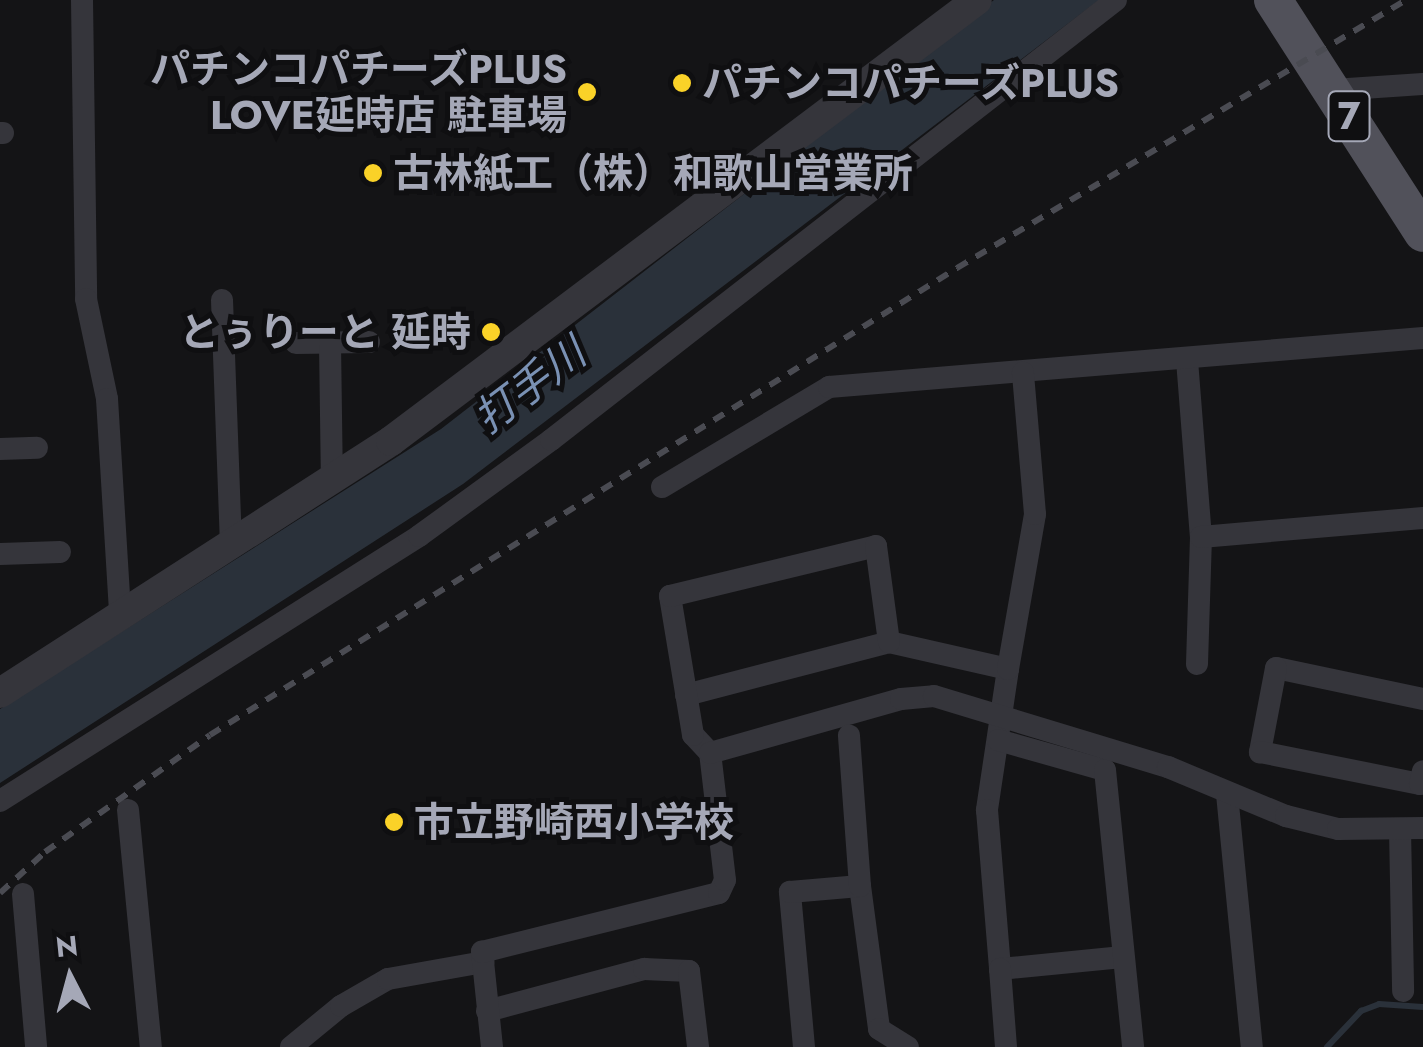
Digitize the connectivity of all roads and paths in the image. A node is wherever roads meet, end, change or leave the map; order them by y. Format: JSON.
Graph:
{"nodes":[{"id":1,"x":82,"y":0,"type":"edge"},
{"id":2,"x":977,"y":0,"type":"edge"},
{"id":3,"x":1116,"y":0,"type":"edge"},
{"id":4,"x":1273,"y":0,"type":"edge"},
{"id":5,"x":1423,"y":84,"type":"edge"},
{"id":6,"x":1332,"y":90,"type":"junction"},
{"id":7,"x":1423,"y":233,"type":"edge"},
{"id":8,"x":222,"y":300,"type":"dead end"},
{"id":9,"x":1423,"y":338,"type":"edge"},
{"id":10,"x":369,"y":342,"type":"dead end"},
{"id":11,"x":296,"y":343,"type":"dead end"},
{"id":12,"x":330,"y":343,"type":"junction"},
{"id":13,"x":1187,"y":360,"type":"junction"},
{"id":14,"x":1023,"y":373,"type":"junction"},
{"id":15,"x":38,"y":448,"type":"dead end"},
{"id":16,"x":0,"y":449,"type":"edge"},
{"id":17,"x":332,"y":478,"type":"junction"},
{"id":18,"x":662,"y":487,"type":"dead end"},
{"id":19,"x":1423,"y":518,"type":"edge"},
{"id":20,"x":1202,"y":537,"type":"junction"},
{"id":21,"x":231,"y":542,"type":"junction"},
{"id":22,"x":60,"y":552,"type":"dead end"},
{"id":23,"x":0,"y":554,"type":"edge"},
{"id":24,"x":120,"y":613,"type":"junction"},
{"id":25,"x":889,"y":642,"type":"junction"},
{"id":26,"x":1197,"y":664,"type":"dead end"},
{"id":27,"x":1008,"y":669,"type":"junction"},
{"id":28,"x":0,"y":693,"type":"edge"},
{"id":29,"x":686,"y":695,"type":"junction"},
{"id":30,"x":1423,"y":700,"type":"edge"},
{"id":31,"x":999,"y":730,"type":"junction"},
{"id":32,"x":850,"y":735,"type":"dead end"},
{"id":33,"x":710,"y":753,"type":"junction"},
{"id":34,"x":1423,"y":771,"type":"edge"},
{"id":35,"x":1226,"y":794,"type":"junction"},
{"id":36,"x":0,"y":801,"type":"edge"},
{"id":37,"x":128,"y":810,"type":"dead end"},
{"id":38,"x":1412,"y":828,"type":"edge"},
{"id":39,"x":860,"y":886,"type":"junction"},
{"id":40,"x":23,"y":894,"type":"dead end"},
{"id":41,"x":1122,"y":957,"type":"junction"},
{"id":42,"x":483,"y":962,"type":"junction"},
{"id":43,"x":1000,"y":969,"type":"junction"},
{"id":44,"x":1403,"y":991,"type":"dead end"},
{"id":45,"x":487,"y":1011,"type":"junction"},
{"id":46,"x":36,"y":1047,"type":"edge"},
{"id":47,"x":151,"y":1047,"type":"edge"},
{"id":48,"x":291,"y":1047,"type":"edge"},
{"id":49,"x":492,"y":1047,"type":"edge"},
{"id":50,"x":698,"y":1047,"type":"edge"},
{"id":51,"x":804,"y":1047,"type":"edge"},
{"id":52,"x":908,"y":1047,"type":"edge"},
{"id":53,"x":1006,"y":1047,"type":"edge"},
{"id":54,"x":1133,"y":1047,"type":"edge"},
{"id":55,"x":1252,"y":1047,"type":"edge"}],
"edges":[{"from":1,"to":24,"type":"street"},
{"from":2,"to":17,"type":"street"},
{"from":3,"to":36,"type":"street"},
{"from":4,"to":6,"type":"main road","number":"7"},
{"from":5,"to":6,"type":"street"},
{"from":6,"to":7,"type":"main road","number":"7"},
{"from":8,"to":21,"type":"street"},
{"from":9,"to":13,"type":"street"},
{"from":10,"to":12,"type":"street"},
{"from":11,"to":12,"type":"street"},
{"from":12,"to":17,"type":"street"},
{"from":13,"to":14,"type":"street"},
{"from":13,"to":20,"type":"street"},
{"from":14,"to":18,"type":"street"},
{"from":14,"to":27,"type":"street"},
{"from":15,"to":16,"type":"street"},
{"from":17,"to":21,"type":"street"},
{"from":19,"to":20,"type":"street"},
{"from":20,"to":26,"type":"street"},
{"from":21,"to":24,"type":"street"},
{"from":22,"to":23,"type":"street"},
{"from":24,"to":28,"type":"street"},
{"from":25,"to":27,"type":"street"},
{"from":25,"to":29,"type":"street"},
{"from":25,"to":29,"type":"street"},
{"from":27,"to":31,"type":"street"},
{"from":29,"to":33,"type":"street"},
{"from":30,"to":34,"type":"street"},
{"from":31,"to":33,"type":"street"},
{"from":31,"to":35,"type":"street"},
{"from":31,"to":41,"type":"street"},
{"from":31,"to":43,"type":"street"},
{"from":32,"to":39,"type":"street"},
{"from":33,"to":42,"type":"street"},
{"from":35,"to":38,"type":"street"},
{"from":35,"to":55,"type":"street"},
{"from":37,"to":47,"type":"street"},
{"from":38,"to":44,"type":"street"},
{"from":39,"to":51,"type":"street"},
{"from":39,"to":52,"type":"street"},
{"from":40,"to":46,"type":"street"},
{"from":41,"to":43,"type":"street"},
{"from":41,"to":54,"type":"street"},
{"from":42,"to":45,"type":"street"},
{"from":42,"to":48,"type":"street"},
{"from":43,"to":53,"type":"street"},
{"from":45,"to":49,"type":"street"},
{"from":45,"to":50,"type":"street"}]}
